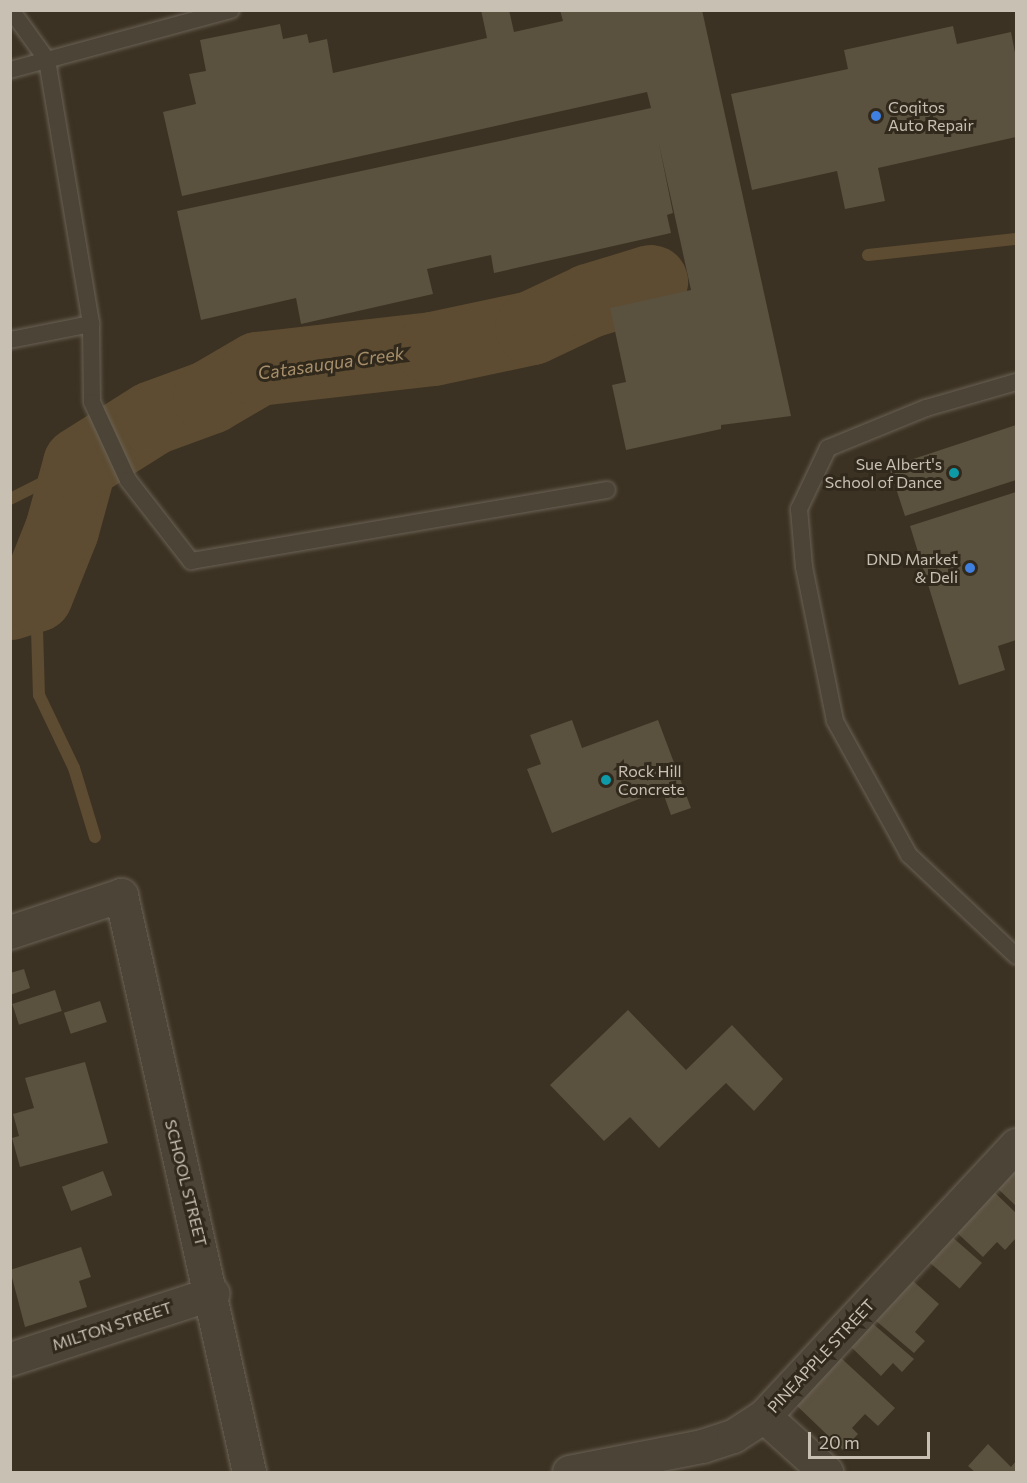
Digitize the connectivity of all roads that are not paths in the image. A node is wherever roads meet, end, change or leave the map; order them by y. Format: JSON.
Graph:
{"nodes":[{"id":1,"x":11,"y":10,"type":"edge"},
{"id":2,"x":231,"y":10,"type":"edge"},
{"id":3,"x":48,"y":60,"type":"junction"},
{"id":4,"x":10,"y":70,"type":"edge"},
{"id":5,"x":91,"y":324,"type":"junction"},
{"id":6,"x":10,"y":340,"type":"edge"},
{"id":7,"x":1017,"y":382,"type":"edge"},
{"id":8,"x":607,"y":490,"type":"dead end"},
{"id":9,"x":10,"y":932,"type":"edge"},
{"id":10,"x":1017,"y":956,"type":"edge"},
{"id":11,"x":1017,"y":1145,"type":"edge"},
{"id":12,"x":213,"y":1293,"type":"junction"},
{"id":13,"x":10,"y":1359,"type":"edge"},
{"id":14,"x":764,"y":1416,"type":"junction"},
{"id":15,"x":249,"y":1473,"type":"edge"},
{"id":16,"x":569,"y":1473,"type":"edge"},
{"id":17,"x":826,"y":1473,"type":"edge"}],
"edges":[{"from":1,"to":3,"type":"lane"},
{"from":2,"to":3,"type":"lane"},
{"from":3,"to":4,"type":"lane"},
{"from":3,"to":5,"type":"lane"},
{"from":5,"to":6,"type":"lane"},
{"from":5,"to":8,"type":"lane"},
{"from":7,"to":10,"type":"lane"},
{"from":9,"to":12,"type":"street","name":"SCHOOL STREET"},
{"from":11,"to":14,"type":"street","name":"PINEAPPLE STREET"},
{"from":12,"to":13,"type":"street","name":"MILTON STREET"},
{"from":12,"to":15,"type":"street","name":"SCHOOL STREET"},
{"from":14,"to":16,"type":"street","name":"PINEAPPLE STREET"},
{"from":14,"to":17,"type":"street"}]}
